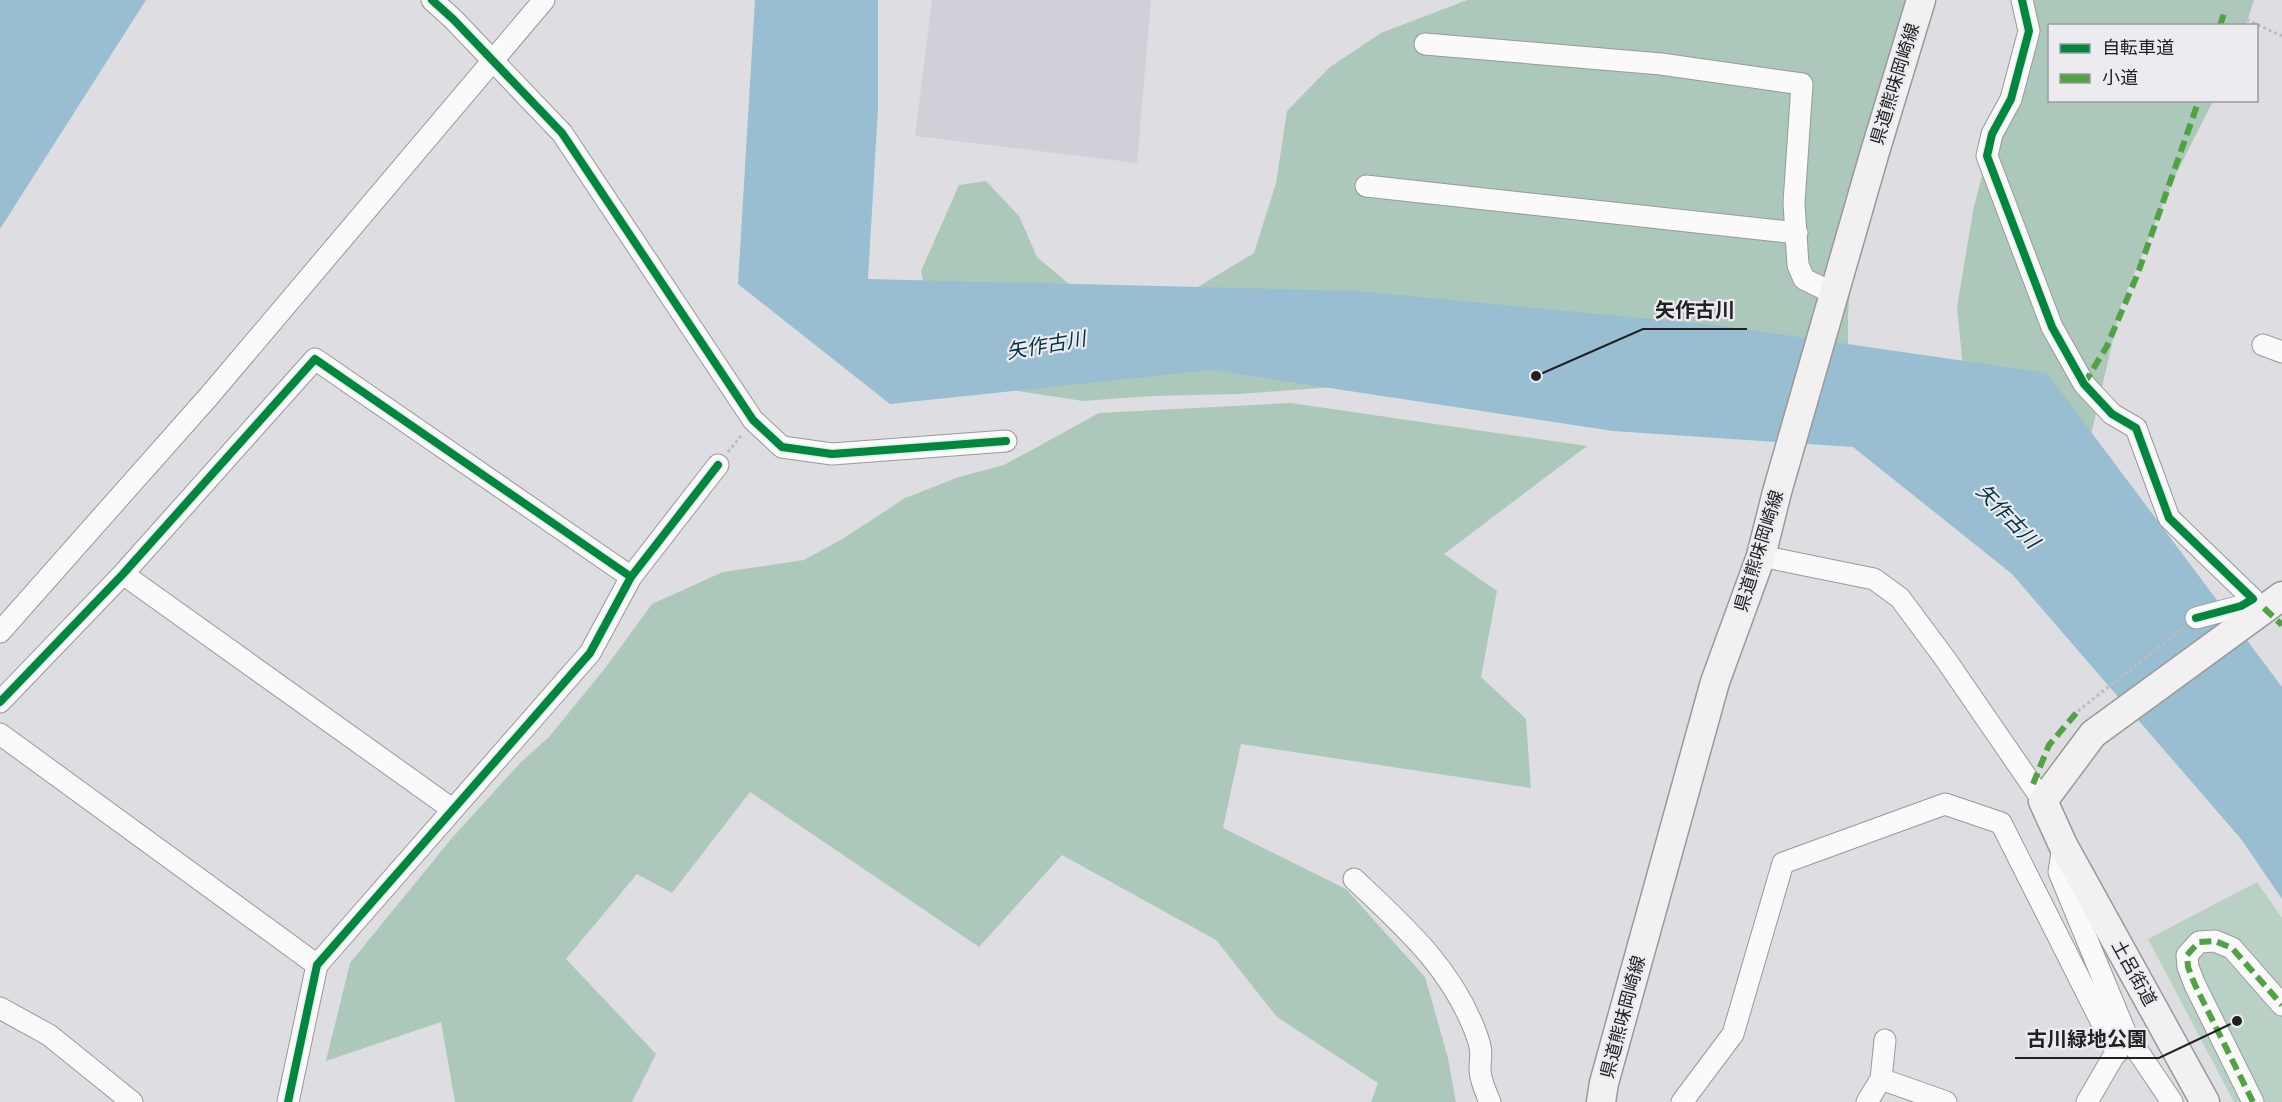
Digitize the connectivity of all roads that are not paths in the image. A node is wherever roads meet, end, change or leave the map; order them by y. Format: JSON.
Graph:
{"nodes":[{"id":1,"x":432,"y":0,"type":"edge"},
{"id":2,"x":544,"y":0,"type":"edge"},
{"id":3,"x":1921,"y":0,"type":"edge"},
{"id":4,"x":2022,"y":0,"type":"edge"},
{"id":5,"x":1425,"y":44,"type":"dead end"},
{"id":6,"x":492,"y":60,"type":"junction"},
{"id":7,"x":1366,"y":186,"type":"dead end"},
{"id":8,"x":1797,"y":233,"type":"junction"},
{"id":9,"x":1835,"y":294,"type":"junction"},
{"id":10,"x":1006,"y":441,"type":"dead end"},
{"id":11,"x":718,"y":465,"type":"road end"},
{"id":12,"x":1761,"y":556,"type":"junction"},
{"id":13,"x":123,"y":574,"type":"junction"},
{"id":14,"x":632,"y":577,"type":"junction"},
{"id":15,"x":2266,"y":601,"type":"edge"},
{"id":16,"x":2196,"y":618,"type":"road end"},
{"id":17,"x":0,"y":632,"type":"edge"},
{"id":18,"x":0,"y":702,"type":"edge"},
{"id":19,"x":0,"y":734,"type":"edge"},
{"id":20,"x":2043,"y":801,"type":"junction"},
{"id":21,"x":452,"y":809,"type":"junction"},
{"id":22,"x":2063,"y":844,"type":"junction"},
{"id":23,"x":1354,"y":879,"type":"dead end"},
{"id":24,"x":317,"y":965,"type":"junction"},
{"id":25,"x":2282,"y":1005,"type":"edge"},
{"id":26,"x":0,"y":1008,"type":"edge"},
{"id":27,"x":1886,"y":1040,"type":"dead end"},
{"id":28,"x":2122,"y":1043,"type":"junction"},
{"id":29,"x":1881,"y":1079,"type":"junction"},
{"id":30,"x":132,"y":1102,"type":"edge"},
{"id":31,"x":288,"y":1102,"type":"edge"},
{"id":32,"x":1490,"y":1102,"type":"edge"},
{"id":33,"x":1601,"y":1102,"type":"edge"},
{"id":34,"x":1682,"y":1102,"type":"edge"},
{"id":35,"x":1868,"y":1102,"type":"edge"},
{"id":36,"x":1946,"y":1102,"type":"edge"},
{"id":37,"x":2087,"y":1102,"type":"edge"},
{"id":38,"x":2172,"y":1102,"type":"edge"},
{"id":39,"x":2205,"y":1102,"type":"edge"},
{"id":40,"x":2253,"y":1102,"type":"edge"}],
"edges":[{"from":1,"to":6,"type":"street"},
{"from":2,"to":6,"type":"street"},
{"from":3,"to":9,"type":"main road","name":"県道熊味岡崎線"},
{"from":4,"to":15,"type":"street"},
{"from":5,"to":8,"type":"street"},
{"from":6,"to":10,"type":"street"},
{"from":6,"to":17,"type":"street"},
{"from":7,"to":8,"type":"street"},
{"from":8,"to":9,"type":"street"},
{"from":9,"to":12,"type":"main road","name":"県道熊味岡崎線"},
{"from":11,"to":14,"type":"street"},
{"from":12,"to":20,"type":"street"},
{"from":12,"to":33,"type":"main road","name":"県道熊味岡崎線"},
{"from":13,"to":14,"type":"street"},
{"from":13,"to":18,"type":"street"},
{"from":13,"to":21,"type":"street"},
{"from":14,"to":21,"type":"street"},
{"from":15,"to":16,"type":"street"},
{"from":15,"to":20,"type":"main road"},
{"from":19,"to":24,"type":"street"},
{"from":20,"to":22,"type":"main road","name":"土呂街道"},
{"from":21,"to":24,"type":"street"},
{"from":22,"to":28,"type":"street"},
{"from":22,"to":39,"type":"main road","name":"土呂街道"},
{"from":23,"to":32,"type":"street"},
{"from":24,"to":31,"type":"street"},
{"from":25,"to":40,"type":"street"},
{"from":26,"to":30,"type":"street"},
{"from":27,"to":29,"type":"street"},
{"from":28,"to":34,"type":"street"},
{"from":28,"to":37,"type":"street"},
{"from":28,"to":38,"type":"street"},
{"from":29,"to":35,"type":"street"},
{"from":29,"to":36,"type":"street"}]}
